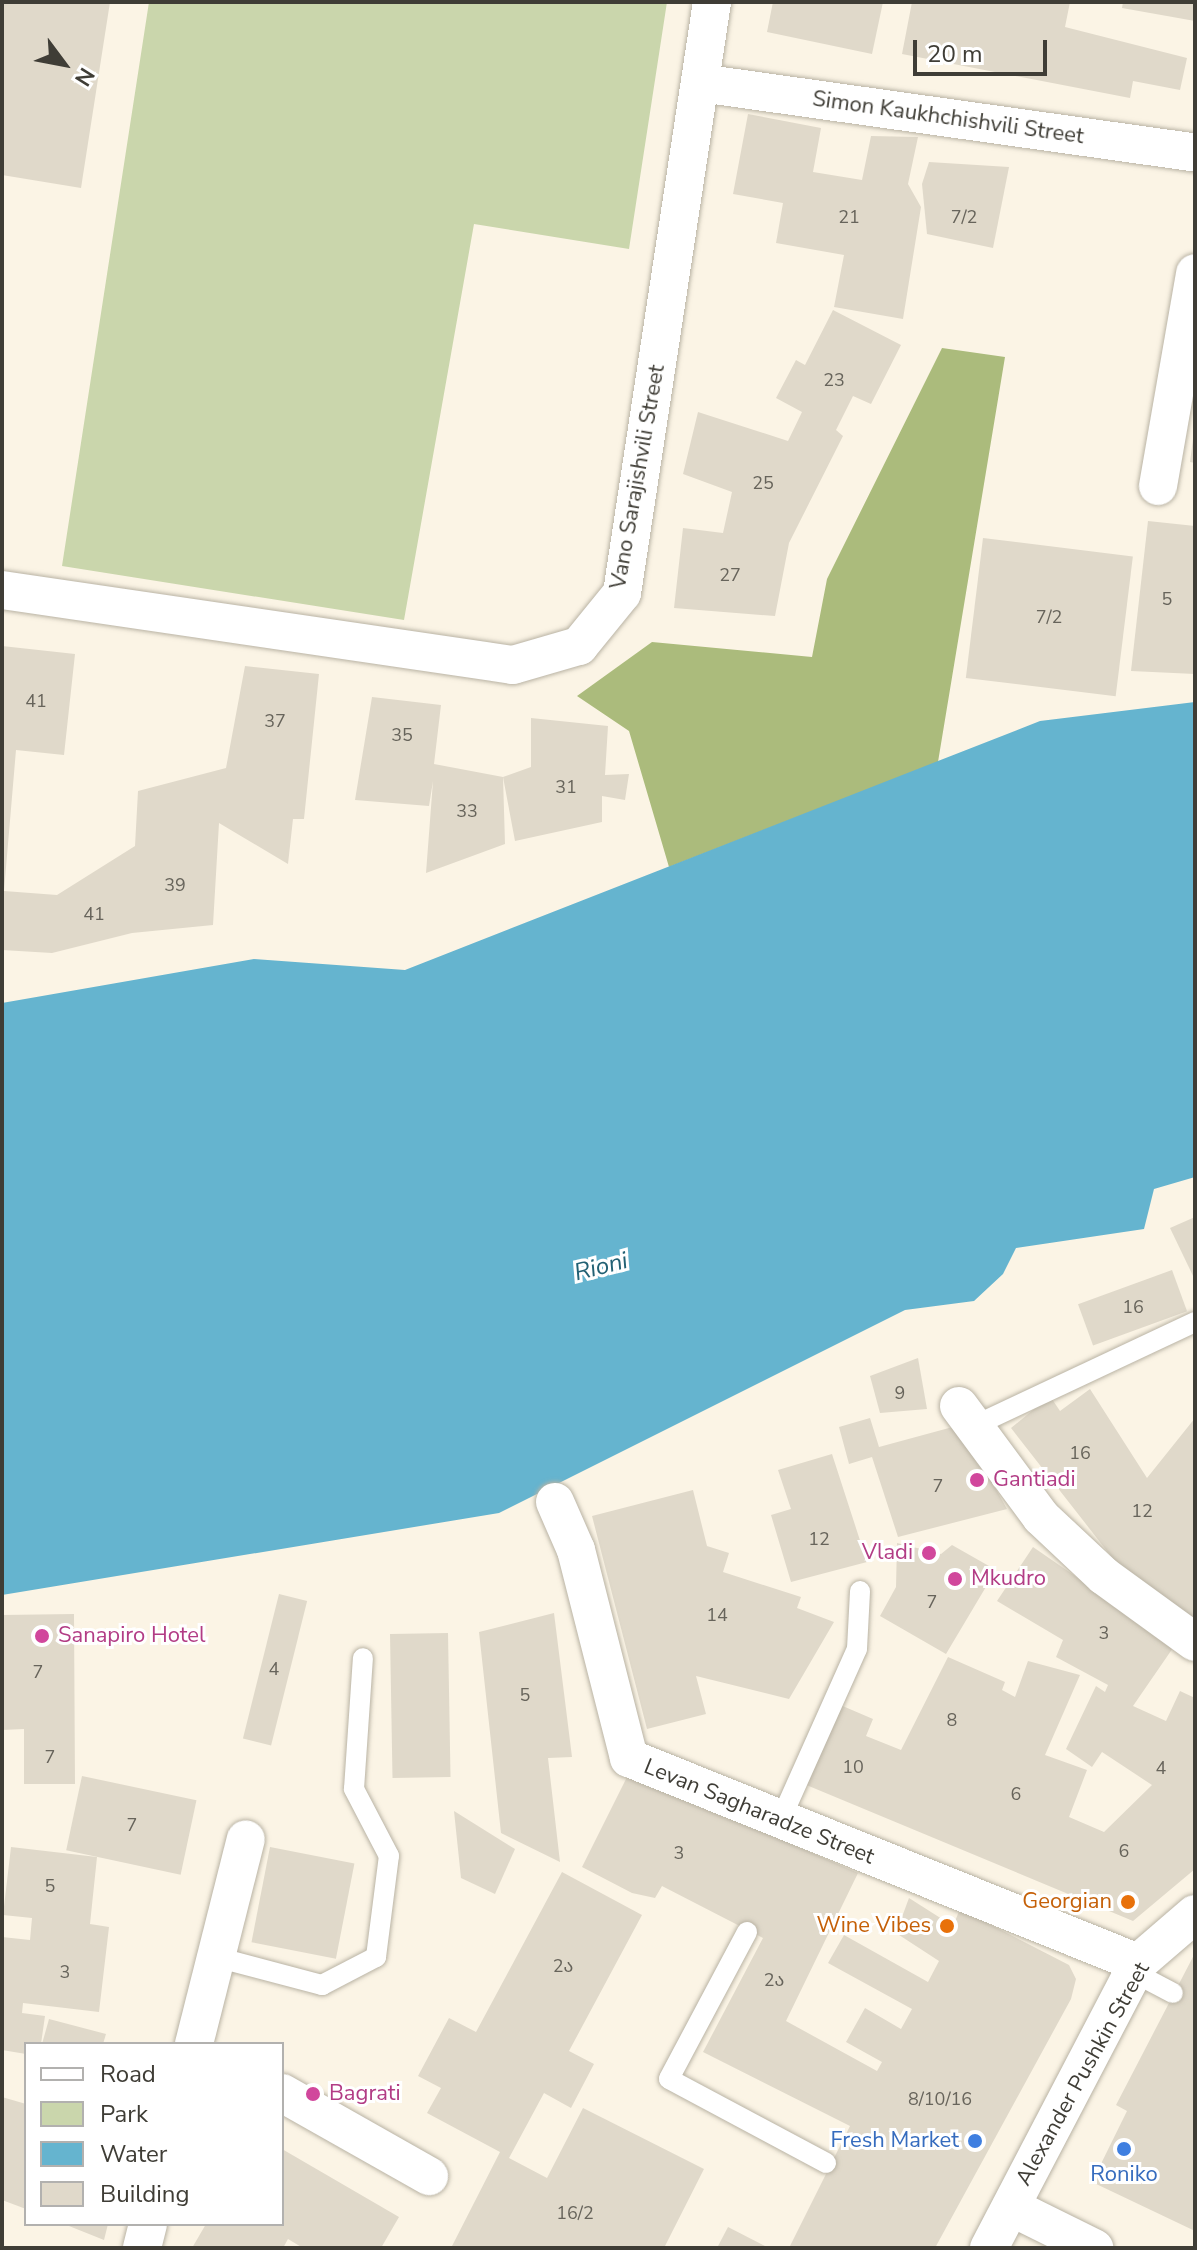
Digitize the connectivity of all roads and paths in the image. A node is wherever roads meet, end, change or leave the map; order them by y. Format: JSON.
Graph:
{"nodes":[{"id":1,"x":712,"y":2,"type":"edge"},
{"id":2,"x":700,"y":83,"type":"junction"},
{"id":3,"x":1195,"y":153,"type":"edge"},
{"id":4,"x":1195,"y":273,"type":"edge"},
{"id":5,"x":1158,"y":486,"type":"dead end"},
{"id":6,"x":2,"y":590,"type":"edge"},
{"id":7,"x":1195,"y":1322,"type":"edge"},
{"id":8,"x":967,"y":1416,"type":"joint"},
{"id":9,"x":555,"y":1502,"type":"dead end"},
{"id":10,"x":860,"y":1591,"type":"dead end"},
{"id":11,"x":1195,"y":1642,"type":"edge"},
{"id":12,"x":363,"y":1658,"type":"dead end"},
{"id":13,"x":791,"y":1833,"type":"junction"},
{"id":14,"x":246,"y":1839,"type":"dead end"},
{"id":15,"x":1195,"y":1914,"type":"edge"},
{"id":16,"x":747,"y":1932,"type":"dead end"},
{"id":17,"x":216,"y":1957,"type":"junction"},
{"id":18,"x":1135,"y":1968,"type":"junction"},
{"id":19,"x":1173,"y":1993,"type":"dead end"},
{"id":20,"x":195,"y":2042,"type":"edge"},
{"id":21,"x":826,"y":2163,"type":"dead end"},
{"id":22,"x":1011,"y":2207,"type":"junction"},
{"id":23,"x":148,"y":2226,"type":"edge"},
{"id":24,"x":142,"y":2248,"type":"edge"},
{"id":25,"x":989,"y":2248,"type":"edge"},
{"id":26,"x":1094,"y":2248,"type":"edge"}],
"edges":[{"from":1,"to":2,"type":"street","name":"Vano Sarajishvili Street"},
{"from":2,"to":3,"type":"street","name":"Simon Kaukhchishvili Street"},
{"from":2,"to":6,"type":"street","name":"Vano Sarajishvili Street"},
{"from":4,"to":5,"type":"street"},
{"from":7,"to":8,"type":"lane"},
{"from":8,"to":11,"type":"street"},
{"from":9,"to":13,"type":"street","name":"Levan Sagharadze Street"},
{"from":10,"to":13,"type":"lane"},
{"from":12,"to":17,"type":"lane"},
{"from":13,"to":18,"type":"street","name":"Levan Sagharadze Street"},
{"from":14,"to":17,"type":"street"},
{"from":15,"to":18,"type":"street","name":"Alexander Pushkin Street"},
{"from":16,"to":21,"type":"lane"},
{"from":17,"to":20,"type":"street"},
{"from":18,"to":19,"type":"lane"},
{"from":18,"to":22,"type":"street","name":"Alexander Pushkin Street"},
{"from":22,"to":25,"type":"street","name":"Alexander Pushkin Street"},
{"from":22,"to":26,"type":"street"},
{"from":23,"to":24,"type":"street"}]}
